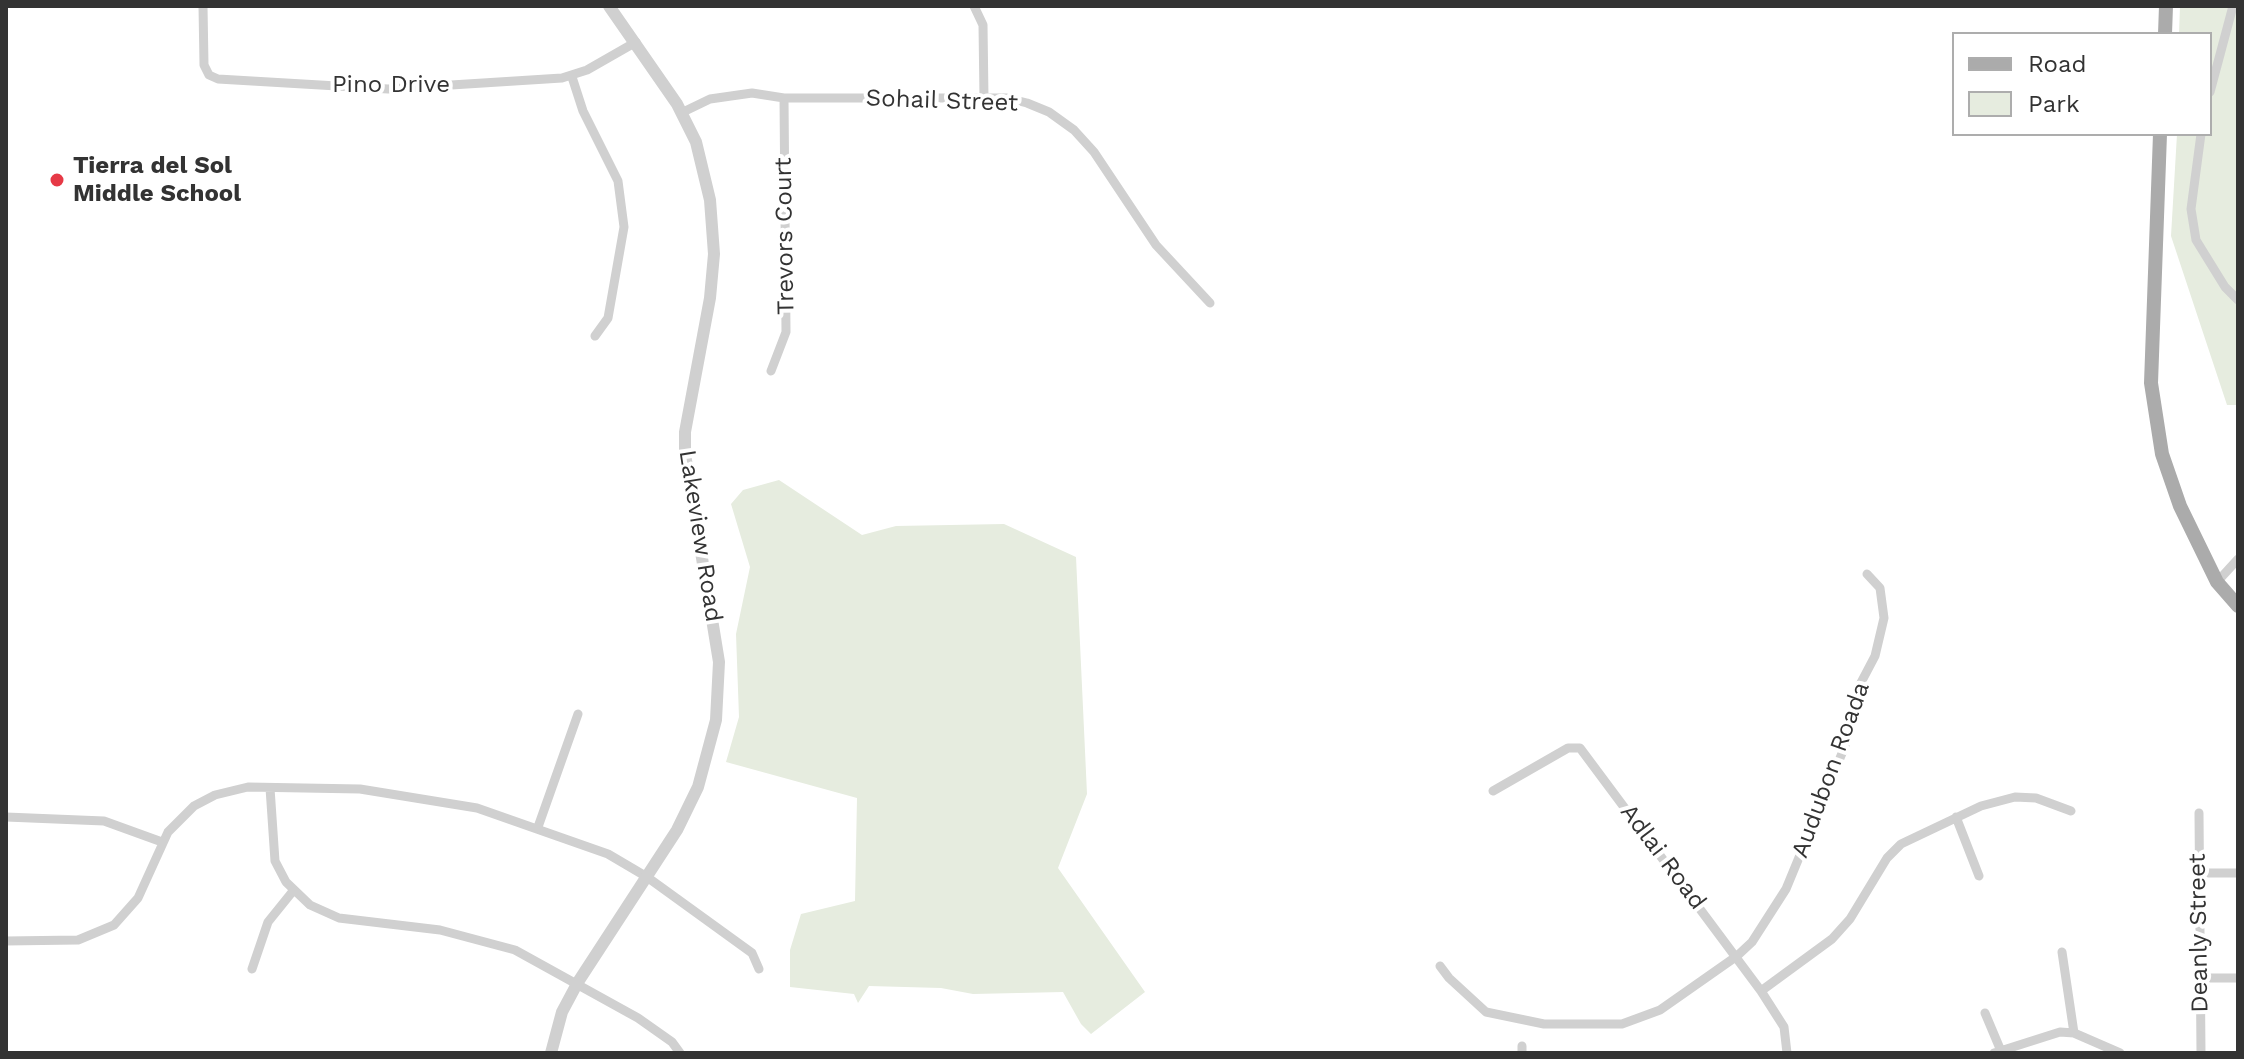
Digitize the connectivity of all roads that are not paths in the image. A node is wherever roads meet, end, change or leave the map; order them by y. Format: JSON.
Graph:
{"nodes":[{"id":1,"x":203,"y":6,"type":"edge"},
{"id":2,"x":609,"y":6,"type":"edge"},
{"id":3,"x":974,"y":6,"type":"edge"},
{"id":4,"x":2166,"y":6,"type":"edge"},
{"id":5,"x":2233,"y":6,"type":"edge"},
{"id":6,"x":2165,"y":32,"type":"edge"},
{"id":7,"x":636,"y":42,"type":"junction"},
{"id":8,"x":572,"y":77,"type":"junction"},
{"id":9,"x":2212,"y":85,"type":"edge"},
{"id":10,"x":784,"y":98,"type":"junction"},
{"id":11,"x":984,"y":98,"type":"junction"},
{"id":12,"x":681,"y":113,"type":"junction"},
{"id":13,"x":2160,"y":136,"type":"edge"},
{"id":14,"x":2201,"y":136,"type":"edge"},
{"id":15,"x":2238,"y":300,"type":"edge"},
{"id":16,"x":1210,"y":303,"type":"dead end"},
{"id":17,"x":595,"y":336,"type":"dead end"},
{"id":18,"x":771,"y":371,"type":"dead end"},
{"id":19,"x":2238,"y":559,"type":"edge"},
{"id":20,"x":1867,"y":574,"type":"dead end"},
{"id":21,"x":2217,"y":582,"type":"junction"},
{"id":22,"x":2238,"y":606,"type":"edge"},
{"id":23,"x":578,"y":714,"type":"dead end"},
{"id":24,"x":270,"y":788,"type":"junction"},
{"id":25,"x":1493,"y":791,"type":"dead end"},
{"id":26,"x":2071,"y":811,"type":"dead end"},
{"id":27,"x":2199,"y":813,"type":"dead end"},
{"id":28,"x":6,"y":817,"type":"edge"},
{"id":29,"x":1956,"y":817,"type":"junction"},
{"id":30,"x":538,"y":827,"type":"junction"},
{"id":31,"x":162,"y":842,"type":"junction"},
{"id":32,"x":2198,"y":873,"type":"junction"},
{"id":33,"x":2238,"y":873,"type":"edge"},
{"id":34,"x":1979,"y":876,"type":"dead end"},
{"id":35,"x":647,"y":877,"type":"junction"},
{"id":36,"x":293,"y":891,"type":"junction"},
{"id":37,"x":6,"y":941,"type":"edge"},
{"id":38,"x":2062,"y":952,"type":"dead end"},
{"id":39,"x":1737,"y":956,"type":"junction"},
{"id":40,"x":1440,"y":966,"type":"dead end"},
{"id":41,"x":252,"y":969,"type":"dead end"},
{"id":42,"x":759,"y":969,"type":"dead end"},
{"id":43,"x":2199,"y":978,"type":"junction"},
{"id":44,"x":2238,"y":978,"type":"edge"},
{"id":45,"x":578,"y":982,"type":"junction"},
{"id":46,"x":1761,"y":991,"type":"junction"},
{"id":47,"x":1985,"y":1013,"type":"dead end"},
{"id":48,"x":2074,"y":1033,"type":"junction"},
{"id":49,"x":1998,"y":1052,"type":"edge"},
{"id":50,"x":551,"y":1053,"type":"edge"},
{"id":51,"x":680,"y":1053,"type":"edge"},
{"id":52,"x":1787,"y":1053,"type":"edge"},
{"id":53,"x":2120,"y":1053,"type":"edge"},
{"id":54,"x":2201,"y":1053,"type":"edge"}],
"edges":[{"from":1,"to":8,"type":"street","name":"Pino Drive"},
{"from":2,"to":7,"type":"street","name":"Lakeview Road"},
{"from":3,"to":11,"type":"street"},
{"from":4,"to":6,"type":"main road"},
{"from":5,"to":9,"type":"street"},
{"from":7,"to":8,"type":"street","name":"Pino Drive"},
{"from":7,"to":12,"type":"street","name":"Lakeview Road"},
{"from":8,"to":17,"type":"street"},
{"from":10,"to":11,"type":"street","name":"Sohail Street"},
{"from":10,"to":12,"type":"street","name":"Sohail Street"},
{"from":10,"to":18,"type":"street","name":"Trevors Court"},
{"from":11,"to":16,"type":"street","name":"Sohail Street"},
{"from":12,"to":35,"type":"street","name":"Lakeview Road"},
{"from":13,"to":21,"type":"main road"},
{"from":14,"to":15,"type":"street"},
{"from":19,"to":21,"type":"street"},
{"from":20,"to":39,"type":"street","name":"Audubon Roada"},
{"from":21,"to":22,"type":"main road"},
{"from":23,"to":30,"type":"street"},
{"from":24,"to":30,"type":"street"},
{"from":24,"to":31,"type":"street"},
{"from":24,"to":36,"type":"street"},
{"from":25,"to":39,"type":"street","name":"Adlai Road"},
{"from":26,"to":29,"type":"street"},
{"from":27,"to":32,"type":"street","name":"Deanly Street"},
{"from":28,"to":31,"type":"street"},
{"from":29,"to":34,"type":"street"},
{"from":29,"to":46,"type":"street"},
{"from":30,"to":35,"type":"street"},
{"from":31,"to":37,"type":"street"},
{"from":32,"to":33,"type":"street"},
{"from":32,"to":43,"type":"street","name":"Deanly Street"},
{"from":35,"to":42,"type":"street"},
{"from":35,"to":45,"type":"street","name":"Lakeview Road"},
{"from":36,"to":41,"type":"street"},
{"from":36,"to":45,"type":"street"},
{"from":38,"to":48,"type":"street"},
{"from":39,"to":40,"type":"street","name":"Audubon Roada"},
{"from":39,"to":46,"type":"street","name":"Adlai Road"},
{"from":43,"to":44,"type":"street"},
{"from":43,"to":54,"type":"street","name":"Deanly Street"},
{"from":45,"to":50,"type":"street","name":"Lakeview Road"},
{"from":45,"to":51,"type":"street"},
{"from":46,"to":52,"type":"street","name":"Adlai Road"},
{"from":47,"to":49,"type":"street"},
{"from":48,"to":49,"type":"street"},
{"from":48,"to":53,"type":"street"}]}
